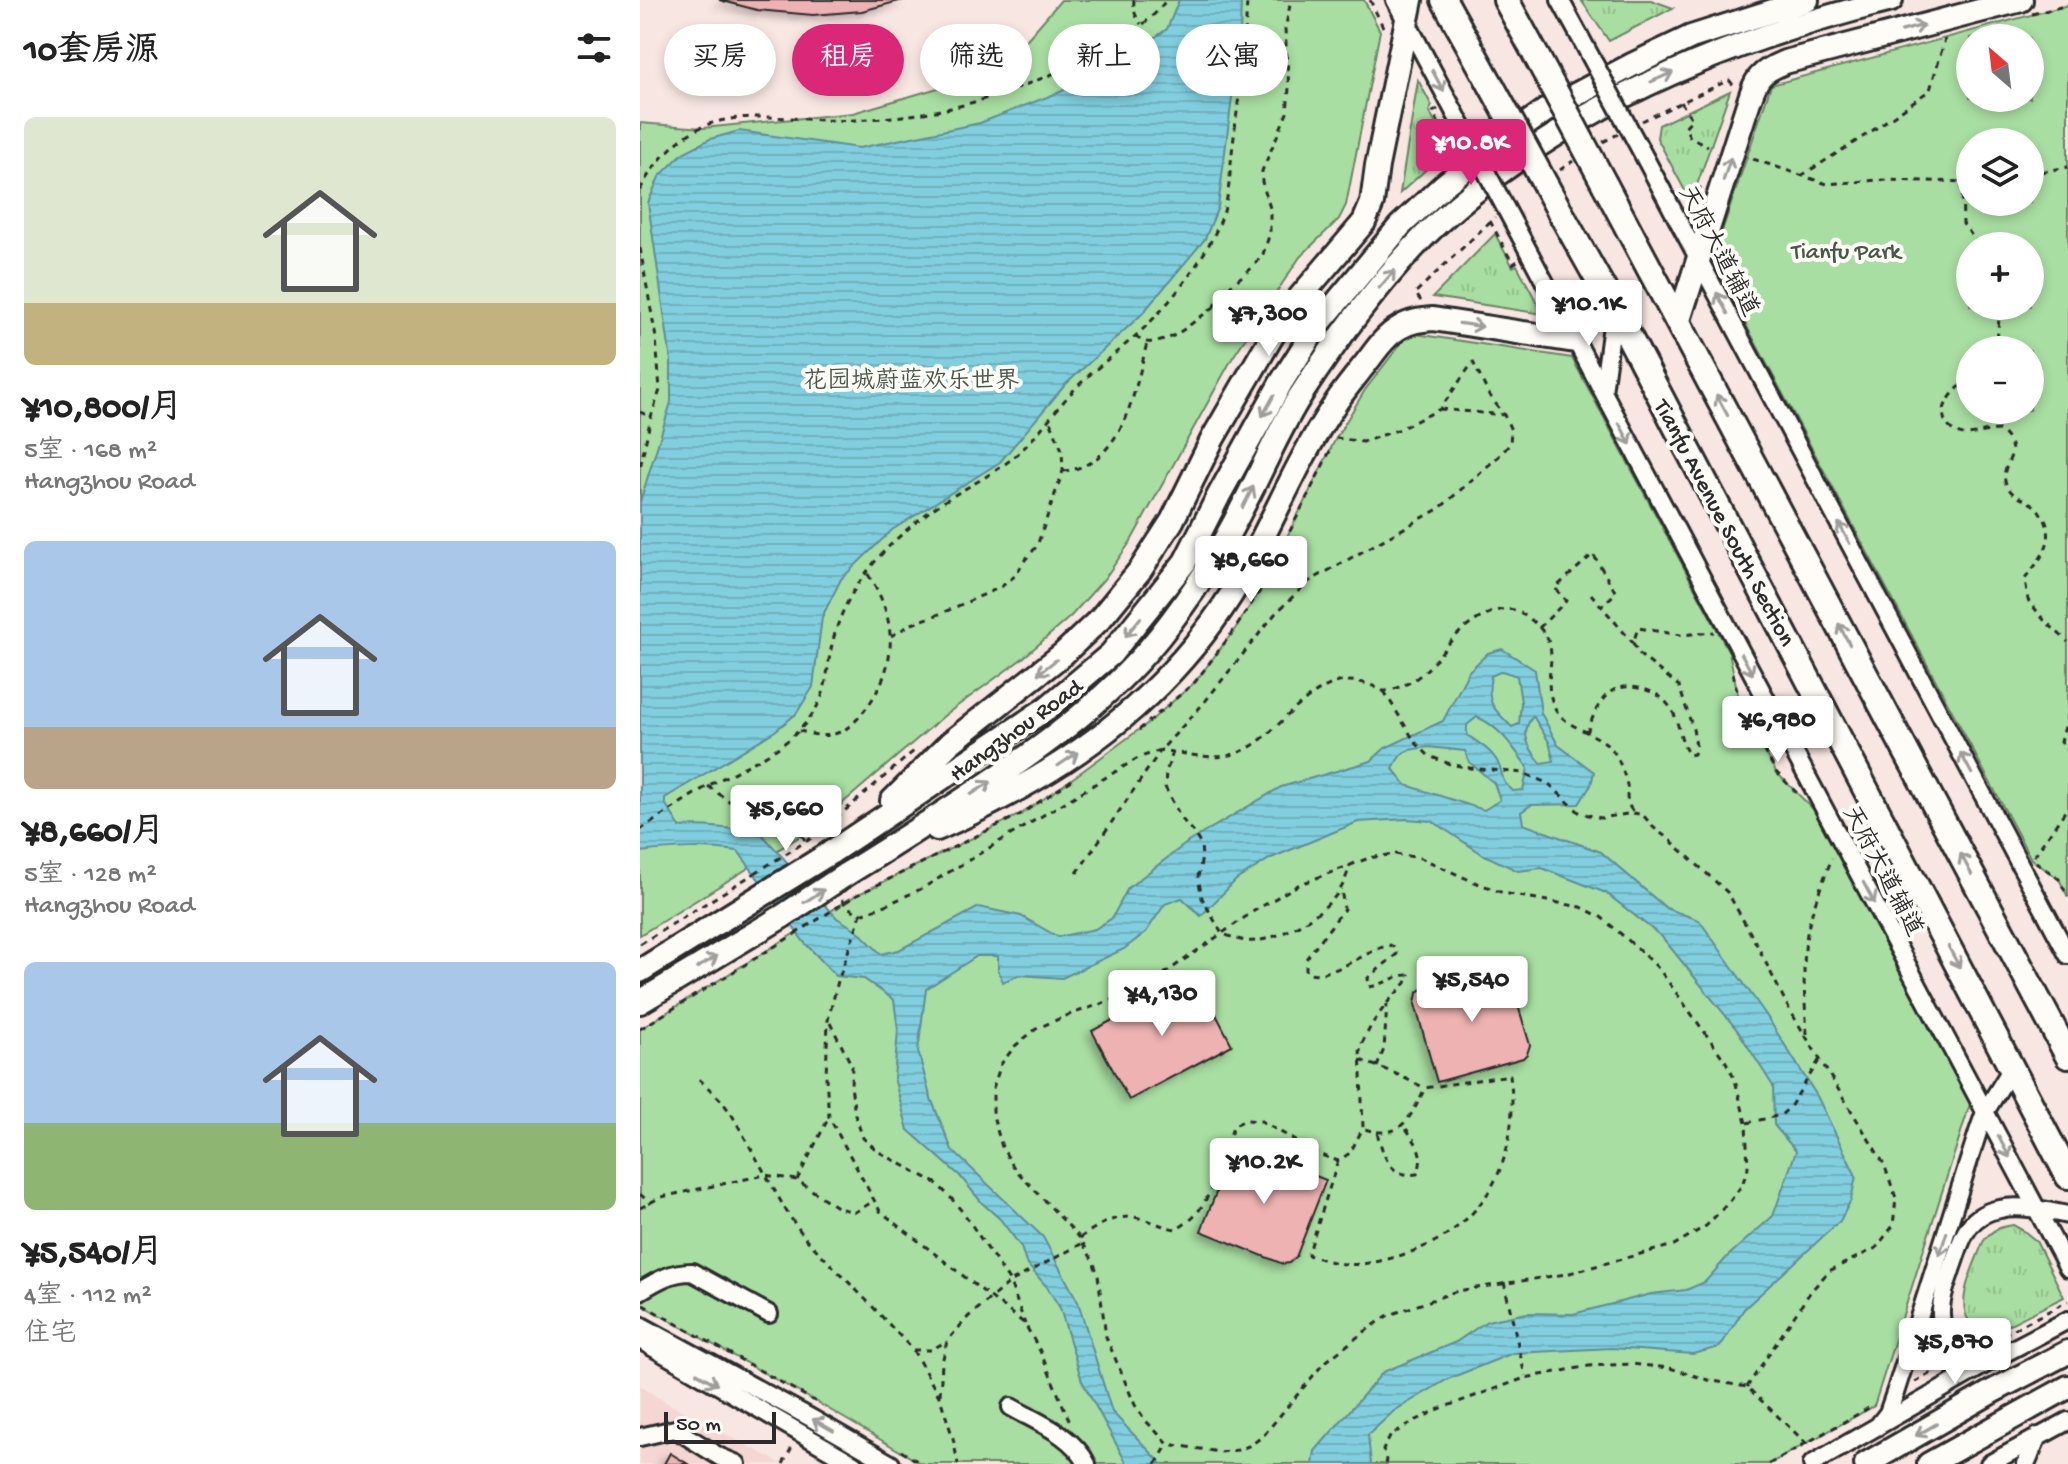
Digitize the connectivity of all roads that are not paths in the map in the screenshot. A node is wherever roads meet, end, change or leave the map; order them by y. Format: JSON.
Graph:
{"nodes":[{"id":1,"x":1385,"y":0,"type":"edge"},
{"id":2,"x":1395,"y":0,"type":"edge"},
{"id":3,"x":1411,"y":0,"type":"edge"},
{"id":4,"x":1444,"y":0,"type":"edge"},
{"id":5,"x":1506,"y":0,"type":"edge"},
{"id":6,"x":1560,"y":0,"type":"edge"},
{"id":7,"x":1807,"y":0,"type":"edge"},
{"id":8,"x":1891,"y":0,"type":"edge"},
{"id":9,"x":2026,"y":7,"type":"edge"},
{"id":10,"x":1407,"y":23,"type":"junction"},
{"id":11,"x":1698,"y":259,"type":"junction"},
{"id":12,"x":1614,"y":308,"type":"junction"},
{"id":13,"x":1678,"y":323,"type":"junction"},
{"id":14,"x":1575,"y":341,"type":"junction"},
{"id":15,"x":1603,"y":392,"type":"junction"},
{"id":16,"x":856,"y":836,"type":"junction"},
{"id":17,"x":874,"y":857,"type":"junction"},
{"id":18,"x":2068,"y":955,"type":"edge"},
{"id":19,"x":640,"y":971,"type":"edge"},
{"id":20,"x":640,"y":1002,"type":"edge"},
{"id":21,"x":2068,"y":1056,"type":"edge"},
{"id":22,"x":2012,"y":1068,"type":"junction"},
{"id":23,"x":1985,"y":1112,"type":"junction"},
{"id":24,"x":2068,"y":1176,"type":"edge"},
{"id":25,"x":2037,"y":1210,"type":"junction"},
{"id":26,"x":2068,"y":1215,"type":"edge"},
{"id":27,"x":2068,"y":1268,"type":"edge"},
{"id":28,"x":640,"y":1291,"type":"edge"},
{"id":29,"x":769,"y":1314,"type":"dead end"},
{"id":30,"x":2068,"y":1320,"type":"edge"},
{"id":31,"x":640,"y":1325,"type":"edge"},
{"id":32,"x":640,"y":1340,"type":"edge"},
{"id":33,"x":2068,"y":1352,"type":"edge"},
{"id":34,"x":2003,"y":1354,"type":"junction"},
{"id":35,"x":2068,"y":1387,"type":"edge"},
{"id":36,"x":1011,"y":1407,"type":"dead end"},
{"id":37,"x":2068,"y":1421,"type":"edge"},
{"id":38,"x":1877,"y":1427,"type":"junction"},
{"id":39,"x":2038,"y":1436,"type":"junction"},
{"id":40,"x":640,"y":1437,"type":"edge"},
{"id":41,"x":1814,"y":1463,"type":"edge"},
{"id":42,"x":737,"y":1464,"type":"edge"},
{"id":43,"x":854,"y":1464,"type":"edge"},
{"id":44,"x":891,"y":1464,"type":"edge"},
{"id":45,"x":1087,"y":1464,"type":"edge"},
{"id":46,"x":1866,"y":1464,"type":"edge"},
{"id":47,"x":1929,"y":1464,"type":"edge"},
{"id":48,"x":1989,"y":1464,"type":"edge"},
{"id":49,"x":2026,"y":1464,"type":"edge"}],
"edges":[{"from":1,"to":10,"type":"street"},
{"from":2,"to":10,"type":"street"},
{"from":3,"to":10,"type":"main road"},
{"from":4,"to":12,"type":"highway","name":"Tianfu Avenue South Section","bridge":true},
{"from":5,"to":13,"type":"highway","bridge":true},
{"from":6,"to":11,"type":"street","name":"天府大道辅道","bridge":true},
{"from":7,"to":16,"type":"main road","name":"Hangzhou Road","one_way":true},
{"from":17,"to":8,"type":"main road","name":"Hangzhou Road","one_way":true},
{"from":11,"to":9,"type":"main road","one_way":true},
{"from":10,"to":14,"type":"street","name":"天府大道辅道","one_way":true,"bridge":true},
{"from":10,"to":16,"type":"main road","one_way":true},
{"from":11,"to":13,"type":"main road"},
{"from":18,"to":11,"type":"street","name":"天府大道辅道","one_way":true},
{"from":12,"to":15,"type":"street"},
{"from":12,"to":22,"type":"highway","name":"Tianfu Avenue South Section","one_way":true},
{"from":21,"to":13,"type":"highway","one_way":true},
{"from":14,"to":15,"type":"street","name":"天府大道辅道"},
{"from":17,"to":14,"type":"main road","one_way":true},
{"from":15,"to":23,"type":"street","name":"天府大道辅道","one_way":true},
{"from":16,"to":19,"type":"main road","name":"Hangzhou Road","bridge":true},
{"from":20,"to":17,"type":"main road","name":"Hangzhou Road","one_way":true,"bridge":true},
{"from":22,"to":23,"type":"street"},
{"from":22,"to":24,"type":"highway","name":"Tianfu Avenue South Section"},
{"from":23,"to":25,"type":"street","name":"天府大道辅道","one_way":true},
{"from":23,"to":38,"type":"street","one_way":true},
{"from":25,"to":26,"type":"street"},
{"from":25,"to":27,"type":"street","name":"天府大道辅道"},
{"from":25,"to":34,"type":"street"},
{"from":28,"to":29,"type":"street"},
{"from":30,"to":34,"type":"street"},
{"from":44,"to":31,"type":"street","one_way":true},
{"from":32,"to":43,"type":"street","one_way":true},
{"from":33,"to":46,"type":"main road","one_way":true},
{"from":34,"to":38,"type":"street"},
{"from":35,"to":47,"type":"main road"},
{"from":36,"to":45,"type":"street"},
{"from":37,"to":39,"type":"street"},
{"from":38,"to":41,"type":"street"},
{"from":39,"to":48,"type":"street"},
{"from":39,"to":49,"type":"street"},
{"from":40,"to":42,"type":"street"}]}
